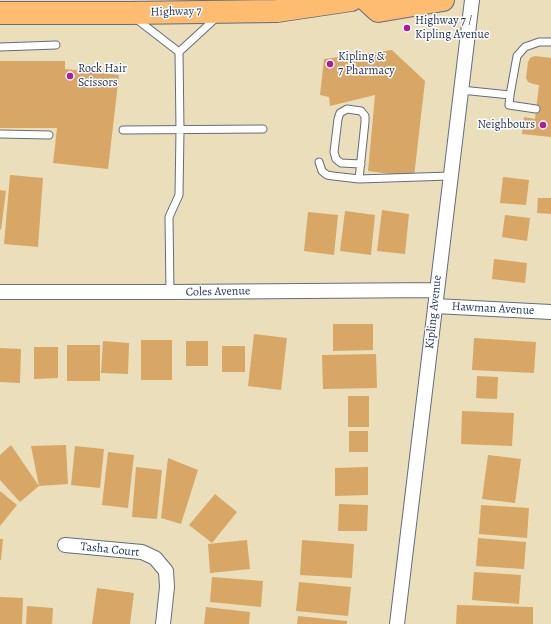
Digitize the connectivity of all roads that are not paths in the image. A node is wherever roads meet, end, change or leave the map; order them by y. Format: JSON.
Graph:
{"nodes":[{"id":1,"x":346,"y":0,"type":"edge"},
{"id":2,"x":366,"y":0,"type":"edge"},
{"id":3,"x":443,"y":0,"type":"edge"},
{"id":4,"x":472,"y":0,"type":"edge"},
{"id":5,"x":122,"y":11,"type":"junction"},
{"id":6,"x":0,"y":12,"type":"edge"},
{"id":7,"x":223,"y":12,"type":"junction"},
{"id":8,"x":551,"y":42,"type":"edge"},
{"id":9,"x":56,"y":45,"type":"dead end"},
{"id":10,"x":0,"y":47,"type":"edge"},
{"id":11,"x":179,"y":52,"type":"junction"},
{"id":12,"x":461,"y":90,"type":"junction"},
{"id":13,"x":510,"y":95,"type":"junction"},
{"id":14,"x":536,"y":108,"type":"dead end"},
{"id":15,"x":123,"y":130,"type":"dead end"},
{"id":16,"x":180,"y":130,"type":"junction"},
{"id":17,"x":263,"y":130,"type":"dead end"},
{"id":18,"x":0,"y":134,"type":"edge"},
{"id":19,"x":49,"y":135,"type":"dead end"},
{"id":20,"x":319,"y":162,"type":"dead end"},
{"id":21,"x":361,"y":164,"type":"junction"},
{"id":22,"x":450,"y":176,"type":"junction"},
{"id":23,"x":359,"y":179,"type":"junction"},
{"id":24,"x":437,"y":290,"type":"junction"},
{"id":25,"x":0,"y":292,"type":"edge"},
{"id":26,"x":170,"y":292,"type":"junction"},
{"id":27,"x":435,"y":306,"type":"junction"},
{"id":28,"x":551,"y":312,"type":"edge"},
{"id":29,"x":65,"y":545,"type":"dead end"},
{"id":30,"x":163,"y":624,"type":"edge"},
{"id":31,"x":397,"y":624,"type":"edge"}],
"edges":[{"from":1,"to":7,"type":"main road","name":"Highway 7"},
{"from":2,"to":3,"type":"main road"},
{"from":4,"to":12,"type":"street","name":"Kipling Avenue"},
{"from":5,"to":6,"type":"main road","name":"Highway 7"},
{"from":5,"to":7,"type":"main road","name":"Highway 7"},
{"from":5,"to":11,"type":"lane"},
{"from":7,"to":11,"type":"lane"},
{"from":8,"to":13,"type":"lane"},
{"from":9,"to":10,"type":"lane"},
{"from":11,"to":16,"type":"lane"},
{"from":12,"to":13,"type":"lane"},
{"from":12,"to":22,"type":"street","name":"Kipling Avenue"},
{"from":13,"to":14,"type":"lane"},
{"from":15,"to":16,"type":"lane"},
{"from":16,"to":17,"type":"lane"},
{"from":16,"to":26,"type":"lane"},
{"from":18,"to":19,"type":"lane"},
{"from":20,"to":23,"type":"lane"},
{"from":21,"to":21,"type":"lane"},
{"from":21,"to":23,"type":"lane"},
{"from":22,"to":23,"type":"lane"},
{"from":22,"to":24,"type":"street","name":"Kipling Avenue"},
{"from":24,"to":26,"type":"street","name":"Coles Avenue"},
{"from":24,"to":27,"type":"street","name":"Kipling Avenue"},
{"from":25,"to":26,"type":"street","name":"Coles Avenue"},
{"from":27,"to":28,"type":"street","name":"Hawman Avenue"},
{"from":27,"to":31,"type":"street","name":"Kipling Avenue"},
{"from":29,"to":30,"type":"street","name":"Tasha Court"}]}
